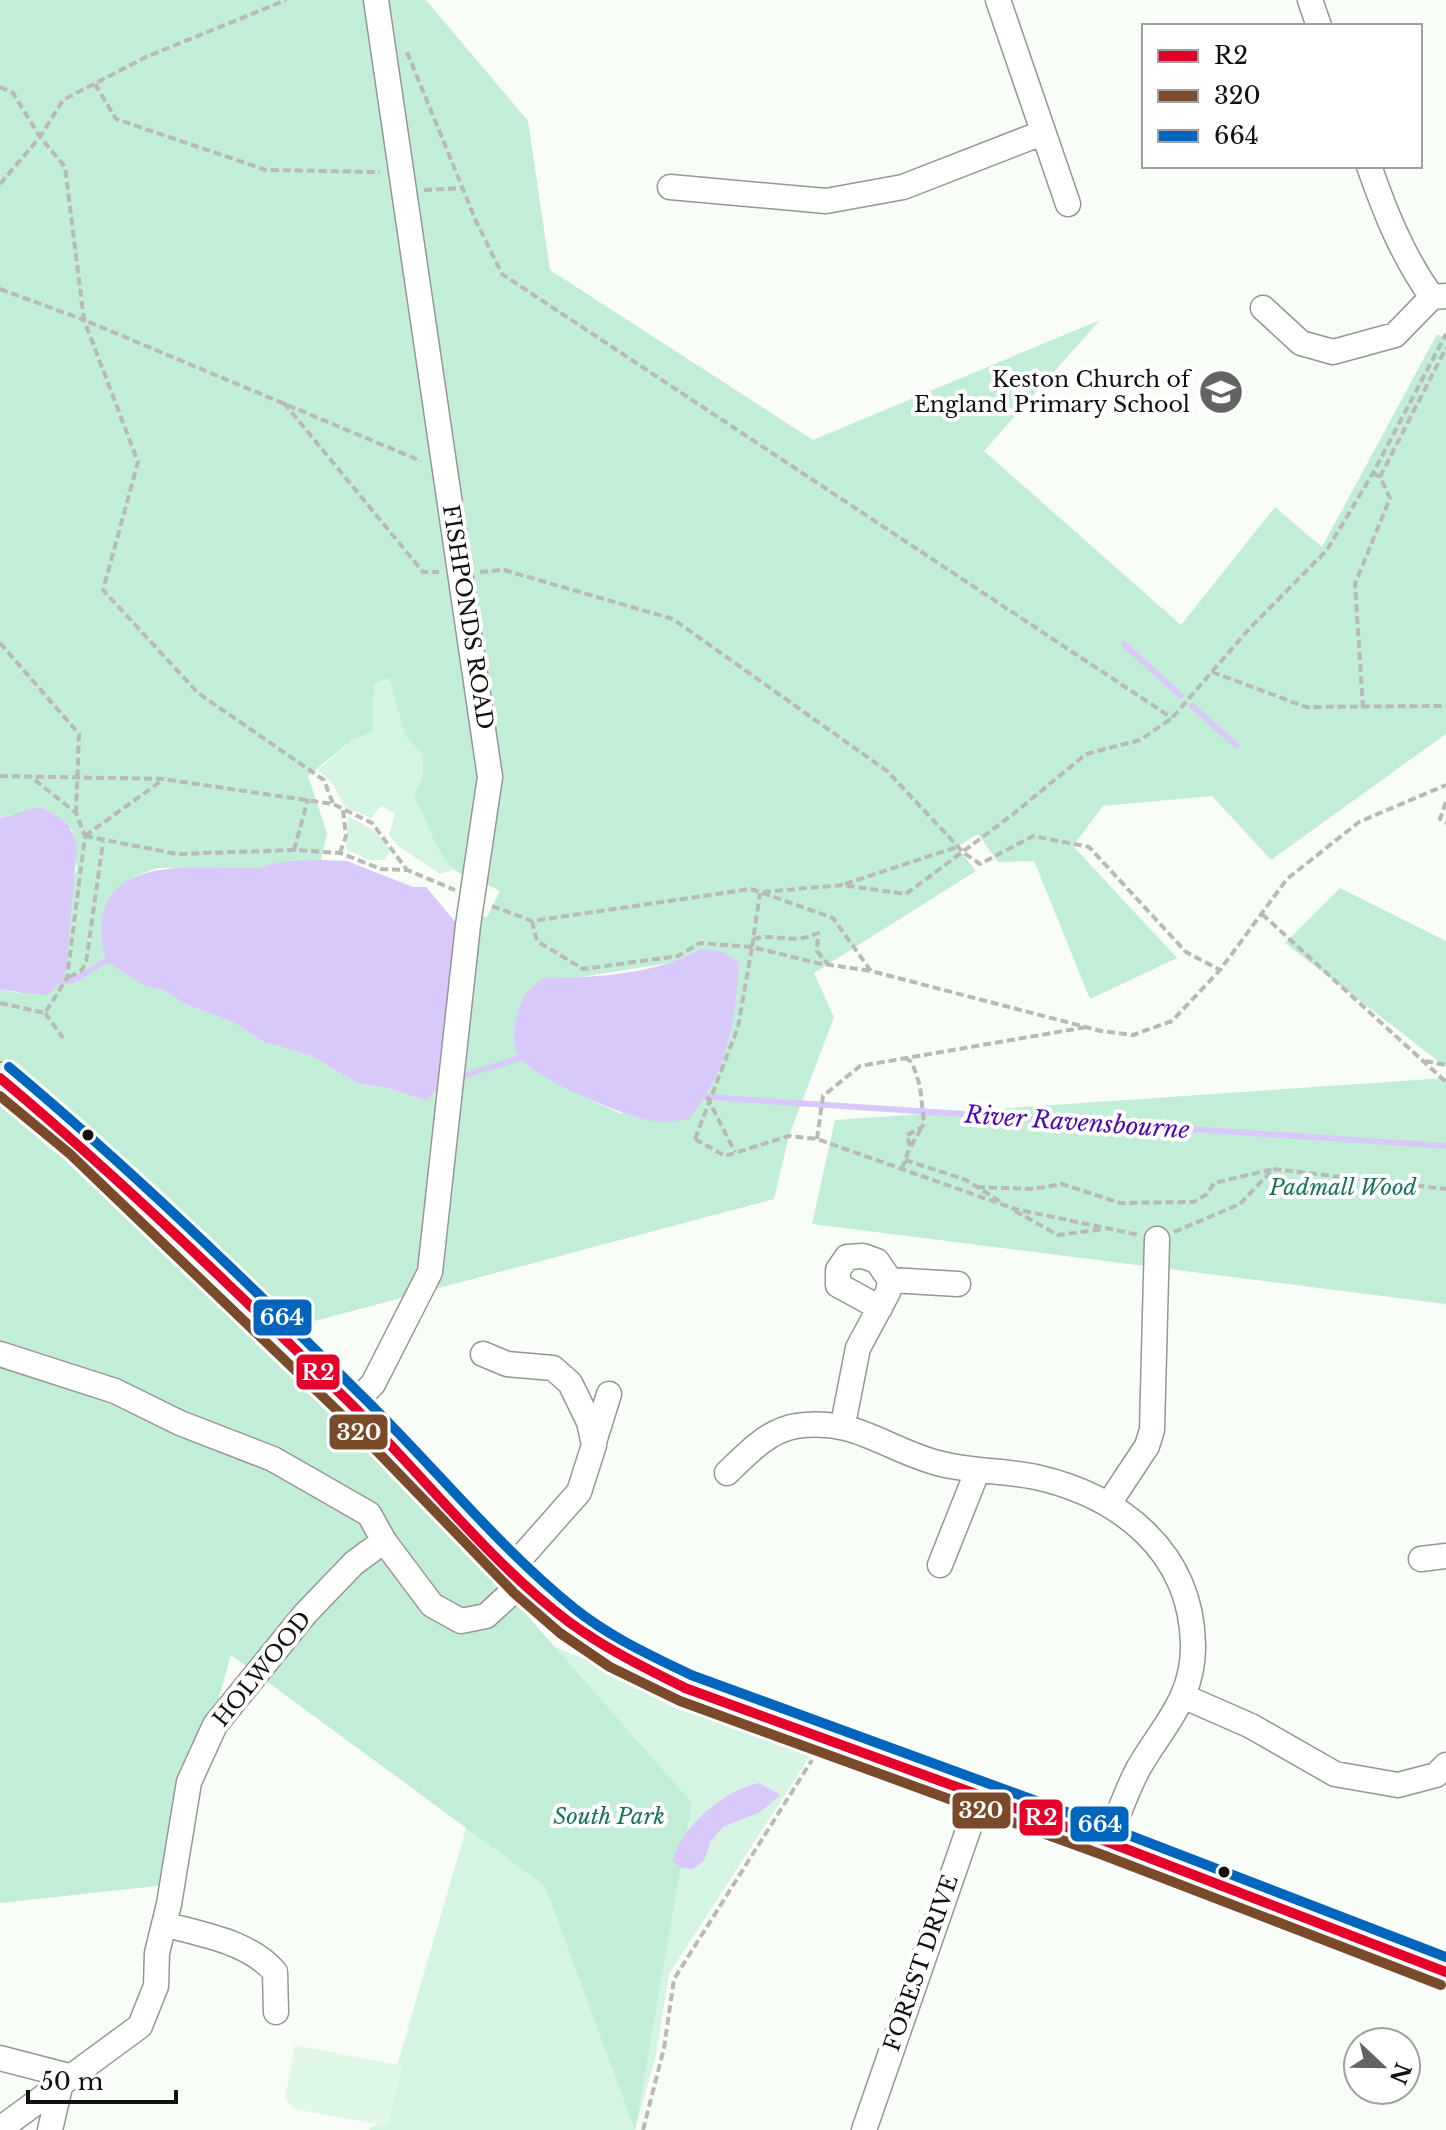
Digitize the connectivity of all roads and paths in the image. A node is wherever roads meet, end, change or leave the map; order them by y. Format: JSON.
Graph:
{"nodes":[{"id":1,"x":286,"y":0,"type":"edge"},
{"id":2,"x":376,"y":0,"type":"edge"},
{"id":3,"x":998,"y":0,"type":"edge"},
{"id":4,"x":1310,"y":0,"type":"edge"},
{"id":5,"x":1318,"y":24,"type":"edge"},
{"id":6,"x":401,"y":39,"type":"dead end"},
{"id":7,"x":95,"y":84,"type":"junction"},
{"id":8,"x":0,"y":87,"type":"edge"},
{"id":9,"x":1042,"y":133,"type":"junction"},
{"id":10,"x":40,"y":137,"type":"junction"},
{"id":11,"x":1370,"y":168,"type":"edge"},
{"id":12,"x":404,"y":182,"type":"junction"},
{"id":13,"x":0,"y":184,"type":"edge"},
{"id":14,"x":670,"y":187,"type":"dead end"},
{"id":15,"x":461,"y":188,"type":"junction"},
{"id":16,"x":1068,"y":204,"type":"dead end"},
{"id":17,"x":0,"y":289,"type":"edge"},
{"id":18,"x":1439,"y":296,"type":"edge"},
{"id":19,"x":1263,"y":308,"type":"dead end"},
{"id":20,"x":84,"y":320,"type":"junction"},
{"id":21,"x":1446,"y":334,"type":"edge"},
{"id":22,"x":1446,"y":348,"type":"edge"},
{"id":23,"x":284,"y":403,"type":"junction"},
{"id":24,"x":445,"y":471,"type":"junction"},
{"id":25,"x":1373,"y":473,"type":"junction"},
{"id":26,"x":1380,"y":477,"type":"junction"},
{"id":27,"x":462,"y":573,"type":"junction"},
{"id":28,"x":0,"y":643,"type":"edge"},
{"id":29,"x":1212,"y":672,"type":"junction"},
{"id":30,"x":1446,"y":706,"type":"edge"},
{"id":31,"x":1363,"y":708,"type":"junction"},
{"id":32,"x":1172,"y":718,"type":"junction"},
{"id":33,"x":0,"y":776,"type":"edge"},
{"id":34,"x":31,"y":777,"type":"junction"},
{"id":35,"x":163,"y":779,"type":"junction"},
{"id":36,"x":79,"y":780,"type":"junction"},
{"id":37,"x":1446,"y":785,"type":"edge"},
{"id":38,"x":308,"y":799,"type":"junction"},
{"id":39,"x":1446,"y":802,"type":"edge"},
{"id":40,"x":333,"y":804,"type":"junction"},
{"id":41,"x":343,"y":810,"type":"junction"},
{"id":42,"x":76,"y":813,"type":"junction"},
{"id":43,"x":1446,"y":823,"type":"edge"},
{"id":44,"x":85,"y":836,"type":"junction"},
{"id":45,"x":103,"y":842,"type":"junction"},
{"id":46,"x":957,"y":847,"type":"dead end"},
{"id":47,"x":294,"y":850,"type":"junction"},
{"id":48,"x":340,"y":853,"type":"junction"},
{"id":49,"x":964,"y":853,"type":"junction"},
{"id":50,"x":842,"y":885,"type":"junction"},
{"id":51,"x":760,"y":893,"type":"junction"},
{"id":52,"x":1262,"y":914,"type":"junction"},
{"id":53,"x":753,"y":939,"type":"junction"},
{"id":54,"x":752,"y":947,"type":"junction"},
{"id":55,"x":830,"y":965,"type":"junction"},
{"id":56,"x":1220,"y":970,"type":"junction"},
{"id":57,"x":871,"y":971,"type":"junction"},
{"id":58,"x":67,"y":978,"type":"junction"},
{"id":59,"x":0,"y":1003,"type":"edge"},
{"id":60,"x":45,"y":1013,"type":"junction"},
{"id":61,"x":1089,"y":1027,"type":"junction"},
{"id":62,"x":63,"y":1038,"type":"dead end"},
{"id":63,"x":903,"y":1057,"type":"junction"},
{"id":64,"x":1423,"y":1061,"type":"junction"},
{"id":65,"x":1446,"y":1065,"type":"edge"},
{"id":66,"x":0,"y":1078,"type":"edge"},
{"id":67,"x":1446,"y":1082,"type":"edge"},
{"id":68,"x":707,"y":1097,"type":"dead end"},
{"id":69,"x":922,"y":1127,"type":"junction"},
{"id":70,"x":817,"y":1139,"type":"junction"},
{"id":71,"x":910,"y":1146,"type":"junction"},
{"id":72,"x":735,"y":1153,"type":"junction"},
{"id":73,"x":905,"y":1160,"type":"junction"},
{"id":74,"x":902,"y":1169,"type":"junction"},
{"id":75,"x":1273,"y":1169,"type":"junction"},
{"id":76,"x":977,"y":1187,"type":"junction"},
{"id":77,"x":1446,"y":1189,"type":"edge"},
{"id":78,"x":1011,"y":1208,"type":"junction"},
{"id":79,"x":1109,"y":1229,"type":"junction"},
{"id":80,"x":1157,"y":1239,"type":"junction"},
{"id":81,"x":958,"y":1284,"type":"dead end"},
{"id":82,"x":0,"y":1354,"type":"edge"},
{"id":83,"x":483,"y":1354,"type":"dead end"},
{"id":84,"x":609,"y":1394,"type":"dead end"},
{"id":85,"x":352,"y":1405,"type":"junction"},
{"id":86,"x":843,"y":1424,"type":"junction"},
{"id":87,"x":594,"y":1445,"type":"junction"},
{"id":88,"x":977,"y":1472,"type":"junction"},
{"id":89,"x":727,"y":1473,"type":"dead end"},
{"id":90,"x":1110,"y":1502,"type":"junction"},
{"id":91,"x":384,"y":1541,"type":"junction"},
{"id":92,"x":1446,"y":1556,"type":"edge"},
{"id":93,"x":1421,"y":1559,"type":"dead end"},
{"id":94,"x":940,"y":1565,"type":"dead end"},
{"id":95,"x":517,"y":1575,"type":"junction"},
{"id":96,"x":1185,"y":1697,"type":"junction"},
{"id":97,"x":825,"y":1740,"type":"junction"},
{"id":98,"x":1446,"y":1765,"type":"edge"},
{"id":99,"x":980,"y":1796,"type":"junction"},
{"id":100,"x":1108,"y":1842,"type":"junction"},
{"id":101,"x":164,"y":1924,"type":"junction"},
{"id":102,"x":1446,"y":1972,"type":"edge"},
{"id":103,"x":276,"y":2012,"type":"dead end"},
{"id":104,"x":0,"y":2058,"type":"edge"},
{"id":105,"x":67,"y":2082,"type":"junction"},
{"id":106,"x":0,"y":2129,"type":"edge"},
{"id":107,"x":867,"y":2129,"type":"edge"},
{"id":108,"x":50,"y":2130,"type":"edge"},
{"id":109,"x":643,"y":2130,"type":"edge"}],
"edges":[{"from":1,"to":7,"type":"path"},
{"from":2,"to":12,"type":"street","name":"FISHPONDS ROAD"},
{"from":3,"to":9,"type":"street"},
{"from":4,"to":5,"type":"street"},
{"from":6,"to":15,"type":"path"},
{"from":7,"to":10,"type":"path"},
{"from":7,"to":12,"type":"path"},
{"from":8,"to":10,"type":"path"},
{"from":9,"to":14,"type":"street"},
{"from":9,"to":16,"type":"street"},
{"from":10,"to":13,"type":"path"},
{"from":10,"to":20,"type":"path"},
{"from":11,"to":18,"type":"street"},
{"from":12,"to":15,"type":"path"},
{"from":12,"to":24,"type":"street","name":"FISHPONDS ROAD"},
{"from":15,"to":32,"type":"path"},
{"from":17,"to":20,"type":"path"},
{"from":18,"to":19,"type":"street"},
{"from":20,"to":23,"type":"path"},
{"from":20,"to":40,"type":"path"},
{"from":21,"to":25,"type":"path"},
{"from":22,"to":26,"type":"path"},
{"from":23,"to":24,"type":"path"},
{"from":23,"to":27,"type":"path"},
{"from":24,"to":27,"type":"street","name":"FISHPONDS ROAD"},
{"from":25,"to":26,"type":"path"},
{"from":25,"to":29,"type":"path"},
{"from":26,"to":31,"type":"path"},
{"from":27,"to":49,"type":"path"},
{"from":27,"to":85,"type":"street","name":"FISHPONDS ROAD"},
{"from":28,"to":36,"type":"path"},
{"from":29,"to":31,"type":"path"},
{"from":29,"to":32,"type":"path"},
{"from":30,"to":31,"type":"path"},
{"from":32,"to":49,"type":"path"},
{"from":33,"to":34,"type":"path"},
{"from":34,"to":36,"type":"path"},
{"from":34,"to":42,"type":"path"},
{"from":35,"to":36,"type":"path"},
{"from":35,"to":38,"type":"path"},
{"from":35,"to":44,"type":"path"},
{"from":36,"to":42,"type":"path"},
{"from":37,"to":52,"type":"path"},
{"from":38,"to":40,"type":"path"},
{"from":38,"to":47,"type":"path"},
{"from":39,"to":43,"type":"path"},
{"from":40,"to":41,"type":"path"},
{"from":41,"to":48,"type":"path"},
{"from":41,"to":48,"type":"path"},
{"from":42,"to":44,"type":"path"},
{"from":44,"to":45,"type":"path"},
{"from":44,"to":58,"type":"path"},
{"from":45,"to":47,"type":"path"},
{"from":45,"to":58,"type":"path"},
{"from":46,"to":50,"type":"path"},
{"from":47,"to":48,"type":"path"},
{"from":49,"to":50,"type":"path"},
{"from":49,"to":56,"type":"path"},
{"from":50,"to":51,"type":"path"},
{"from":51,"to":53,"type":"path"},
{"from":51,"to":54,"type":"path"},
{"from":51,"to":57,"type":"path"},
{"from":52,"to":56,"type":"path"},
{"from":52,"to":64,"type":"path"},
{"from":53,"to":54,"type":"path"},
{"from":53,"to":55,"type":"path"},
{"from":54,"to":55,"type":"path"},
{"from":54,"to":72,"type":"path","bridge":true},
{"from":55,"to":57,"type":"path"},
{"from":56,"to":61,"type":"path"},
{"from":57,"to":61,"type":"path"},
{"from":58,"to":60,"type":"path"},
{"from":59,"to":60,"type":"path"},
{"from":60,"to":62,"type":"path"},
{"from":61,"to":63,"type":"path"},
{"from":63,"to":69,"type":"path"},
{"from":63,"to":70,"type":"path"},
{"from":64,"to":65,"type":"path"},
{"from":64,"to":67,"type":"path"},
{"from":66,"to":85,"type":"main road"},
{"from":68,"to":72,"type":"path"},
{"from":69,"to":71,"type":"path"},
{"from":69,"to":71,"type":"path"},
{"from":70,"to":72,"type":"path"},
{"from":70,"to":74,"type":"path"},
{"from":71,"to":73,"type":"path"},
{"from":73,"to":74,"type":"path"},
{"from":73,"to":76,"type":"path"},
{"from":74,"to":78,"type":"path"},
{"from":75,"to":76,"type":"path"},
{"from":75,"to":77,"type":"path"},
{"from":75,"to":80,"type":"path"},
{"from":76,"to":78,"type":"path"},
{"from":78,"to":79,"type":"path"},
{"from":78,"to":79,"type":"path"},
{"from":79,"to":80,"type":"path"},
{"from":80,"to":90,"type":"street"},
{"from":81,"to":86,"type":"street"},
{"from":82,"to":91,"type":"street"},
{"from":83,"to":87,"type":"street"},
{"from":84,"to":87,"type":"street"},
{"from":85,"to":95,"type":"main road"},
{"from":86,"to":88,"type":"street"},
{"from":86,"to":89,"type":"street"},
{"from":87,"to":95,"type":"street"},
{"from":88,"to":90,"type":"street"},
{"from":88,"to":94,"type":"street"},
{"from":90,"to":96,"type":"street"},
{"from":91,"to":95,"type":"street"},
{"from":91,"to":101,"type":"street","name":"HOLWOOD"},
{"from":92,"to":93,"type":"street"},
{"from":95,"to":97,"type":"main road"},
{"from":96,"to":98,"type":"street"},
{"from":96,"to":100,"type":"street"},
{"from":97,"to":99,"type":"main road"},
{"from":97,"to":109,"type":"path"},
{"from":99,"to":100,"type":"main road"},
{"from":99,"to":107,"type":"street","name":"FOREST DRIVE"},
{"from":100,"to":102,"type":"main road"},
{"from":101,"to":103,"type":"street"},
{"from":101,"to":105,"type":"street","name":"HOLWOOD"},
{"from":104,"to":105,"type":"street"},
{"from":105,"to":106,"type":"street","name":"HOLWOOD"},
{"from":105,"to":108,"type":"street"}]}
